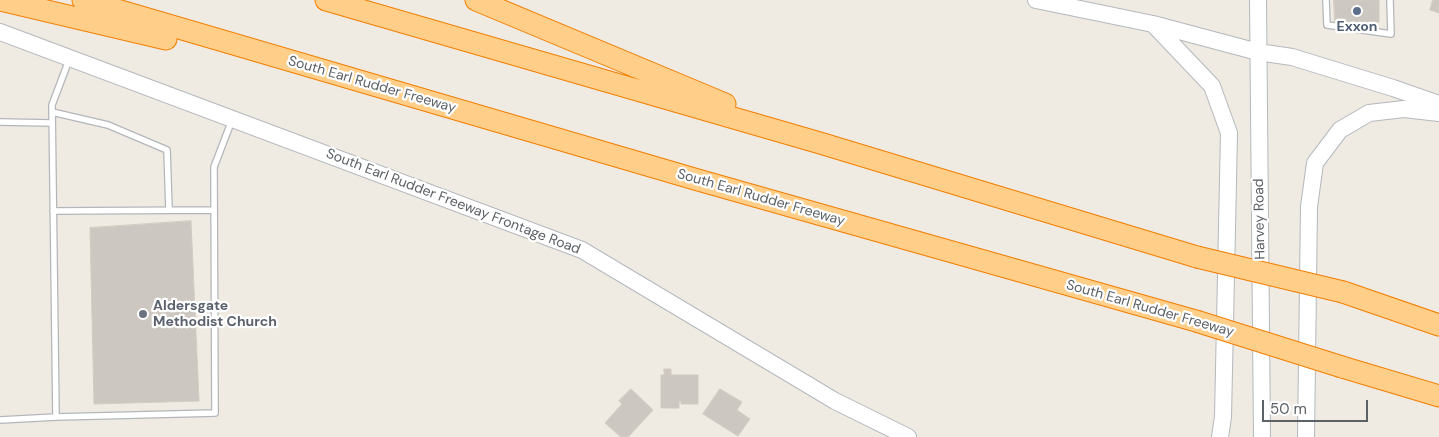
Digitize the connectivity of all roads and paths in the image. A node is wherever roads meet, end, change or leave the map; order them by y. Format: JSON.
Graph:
{"nodes":[{"id":1,"x":0,"y":0,"type":"edge"},
{"id":2,"x":83,"y":0,"type":"edge"},
{"id":3,"x":326,"y":0,"type":"edge"},
{"id":4,"x":476,"y":0,"type":"edge"},
{"id":5,"x":1036,"y":0,"type":"edge"},
{"id":6,"x":1258,"y":0,"type":"edge"},
{"id":7,"x":1326,"y":0,"type":"edge"},
{"id":8,"x":1390,"y":0,"type":"edge"},
{"id":9,"x":1153,"y":24,"type":"junction"},
{"id":10,"x":0,"y":32,"type":"edge"},
{"id":11,"x":1258,"y":52,"type":"junction"},
{"id":12,"x":260,"y":53,"type":"junction"},
{"id":13,"x":69,"y":58,"type":"junction"},
{"id":14,"x":1439,"y":104,"type":"edge"},
{"id":15,"x":52,"y":112,"type":"junction"},
{"id":16,"x":1439,"y":113,"type":"edge"},
{"id":17,"x":232,"y":120,"type":"junction"},
{"id":18,"x":0,"y":122,"type":"edge"},
{"id":19,"x":52,"y":123,"type":"junction"},
{"id":20,"x":820,"y":143,"type":"junction"},
{"id":21,"x":168,"y":210,"type":"junction"},
{"id":22,"x":214,"y":210,"type":"junction"},
{"id":23,"x":53,"y":211,"type":"junction"},
{"id":24,"x":1439,"y":325,"type":"edge"},
{"id":25,"x":1439,"y":396,"type":"edge"},
{"id":26,"x":56,"y":417,"type":"junction"},
{"id":27,"x":0,"y":420,"type":"edge"},
{"id":28,"x":908,"y":437,"type":"edge"},
{"id":29,"x":1220,"y":437,"type":"edge"},
{"id":30,"x":1262,"y":437,"type":"edge"},
{"id":31,"x":1306,"y":437,"type":"edge"}],
"edges":[{"from":1,"to":12,"type":"highway"},
{"from":2,"to":12,"type":"highway","name":"South Earl Rudder Freeway"},
{"from":3,"to":20,"type":"highway"},
{"from":4,"to":20,"type":"highway"},
{"from":5,"to":9,"type":"main road"},
{"from":6,"to":11,"type":"main road","name":"Harvey Road"},
{"from":7,"to":8,"type":"lane"},
{"from":9,"to":11,"type":"main road"},
{"from":9,"to":29,"type":"main road"},
{"from":10,"to":13,"type":"main road","name":"South Earl Rudder Freeway Frontage Road"},
{"from":11,"to":14,"type":"main road"},
{"from":11,"to":30,"type":"main road","name":"Harvey Road"},
{"from":12,"to":25,"type":"highway","name":"South Earl Rudder Freeway","bridge":true},
{"from":13,"to":15,"type":"lane"},
{"from":13,"to":17,"type":"main road","name":"South Earl Rudder Freeway Frontage Road"},
{"from":15,"to":19,"type":"lane"},
{"from":15,"to":21,"type":"lane"},
{"from":16,"to":31,"type":"main road"},
{"from":17,"to":22,"type":"lane"},
{"from":17,"to":28,"type":"main road","name":"South Earl Rudder Freeway Frontage Road"},
{"from":18,"to":19,"type":"lane"},
{"from":19,"to":23,"type":"lane"},
{"from":20,"to":24,"type":"highway","bridge":true},
{"from":21,"to":22,"type":"lane"},
{"from":21,"to":23,"type":"lane"},
{"from":22,"to":26,"type":"lane"},
{"from":23,"to":26,"type":"lane"},
{"from":26,"to":27,"type":"lane"}]}
